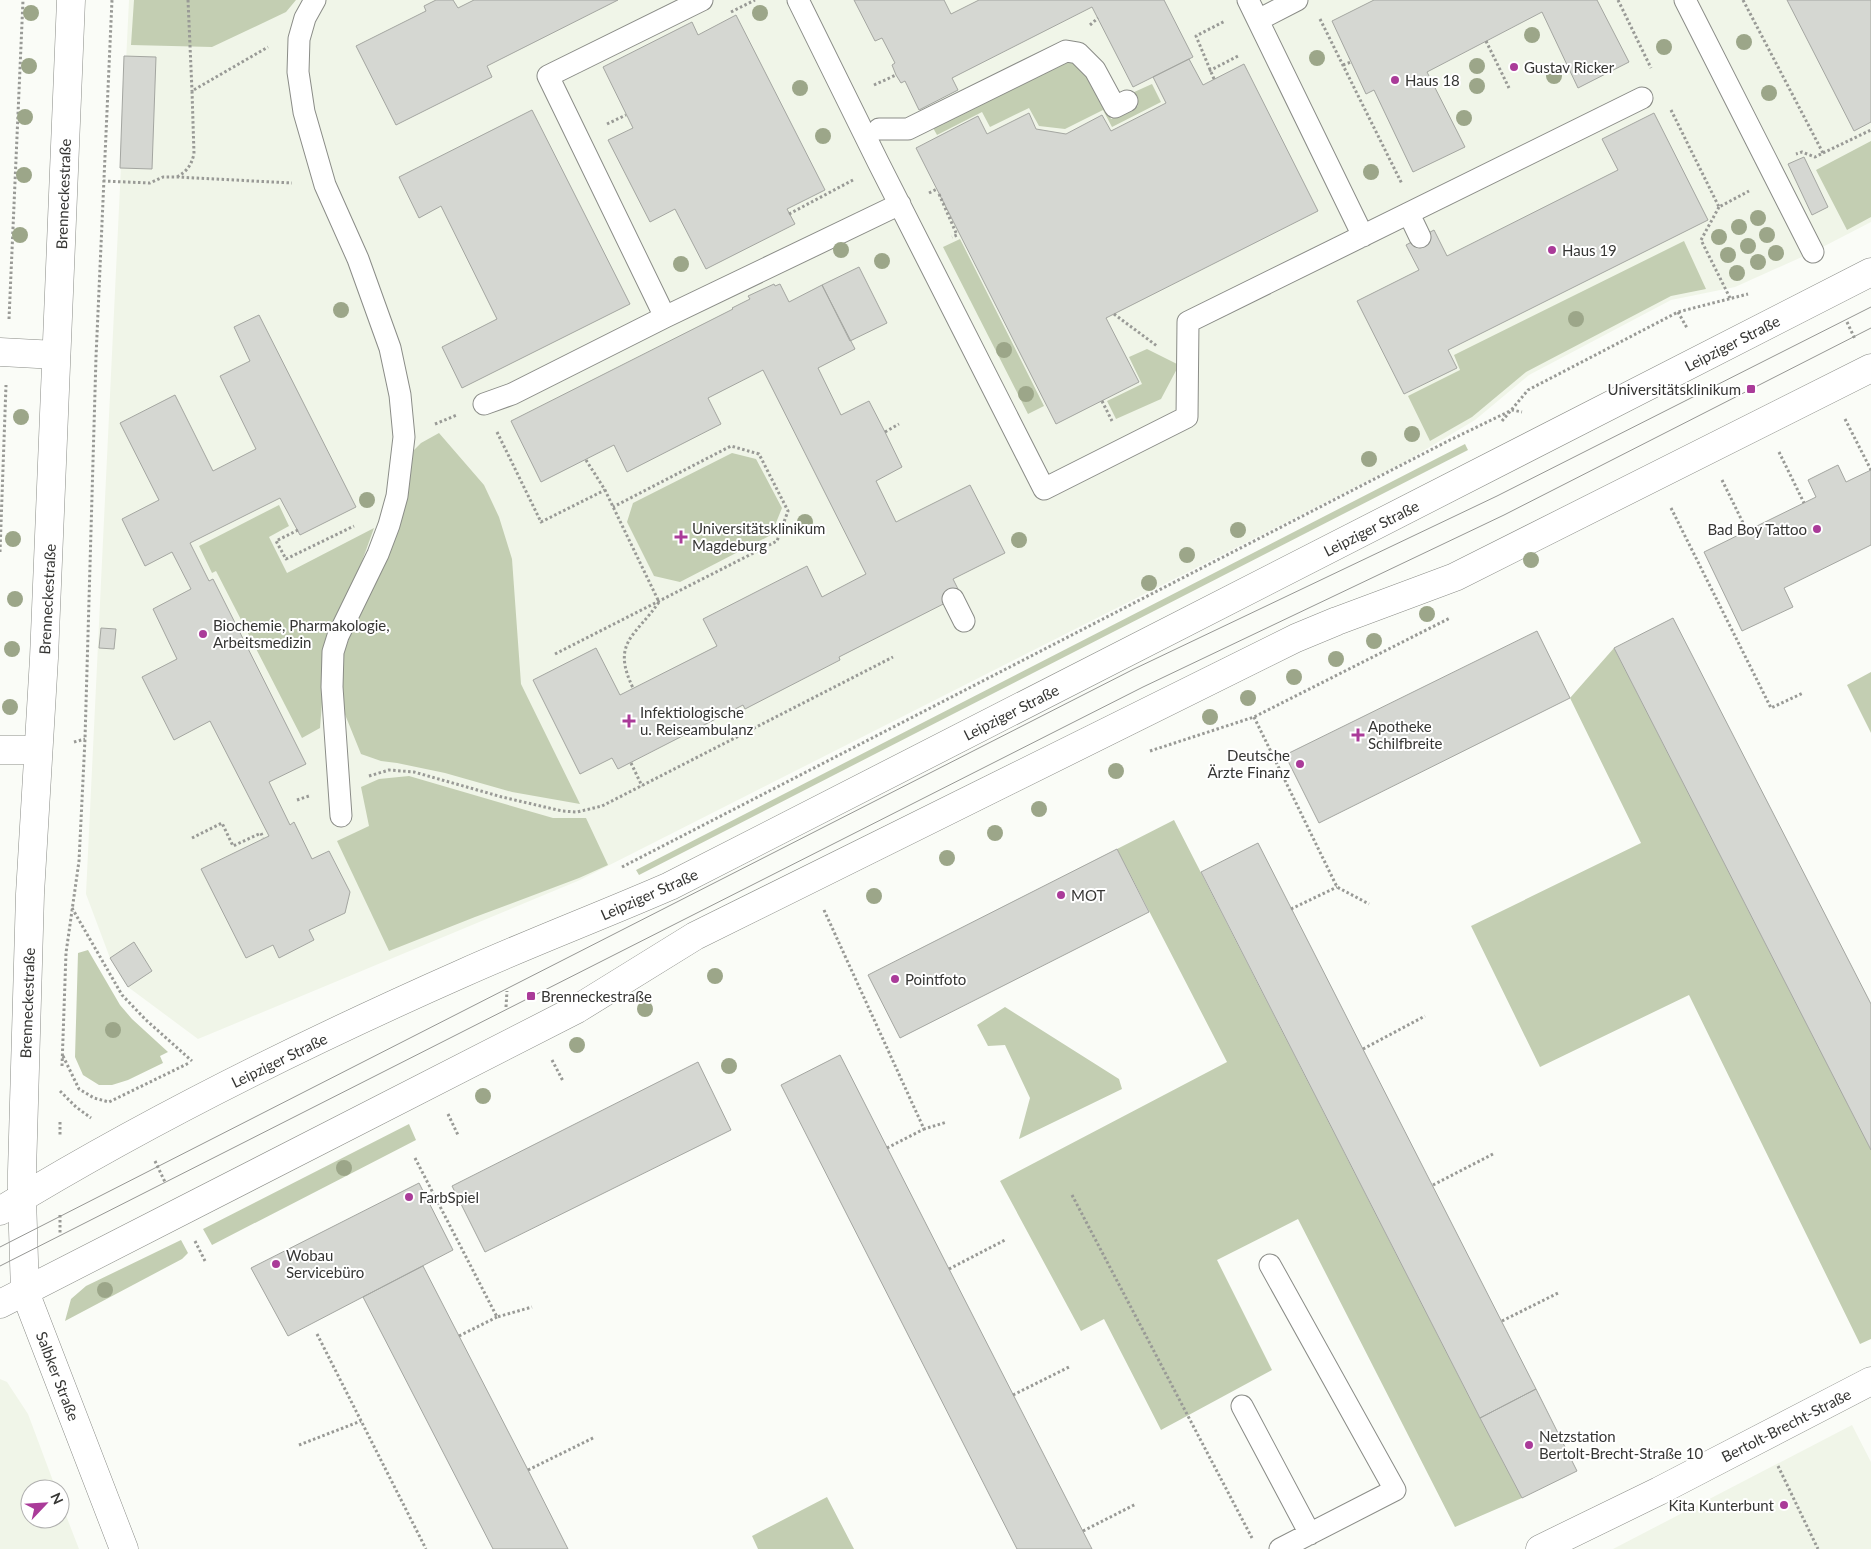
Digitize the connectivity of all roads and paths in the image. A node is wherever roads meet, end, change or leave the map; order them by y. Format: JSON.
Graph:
{"nodes":[{"id":1,"x":23,"y":0,"type":"edge"},
{"id":2,"x":71,"y":0,"type":"edge"},
{"id":3,"x":112,"y":0,"type":"edge"},
{"id":4,"x":188,"y":0,"type":"edge"},
{"id":5,"x":316,"y":0,"type":"edge"},
{"id":6,"x":702,"y":0,"type":"edge"},
{"id":7,"x":755,"y":0,"type":"edge"},
{"id":8,"x":798,"y":0,"type":"edge"},
{"id":9,"x":1248,"y":0,"type":"edge"},
{"id":10,"x":1297,"y":0,"type":"edge"},
{"id":11,"x":1618,"y":0,"type":"edge"},
{"id":12,"x":1684,"y":0,"type":"edge"},
{"id":13,"x":1743,"y":0,"type":"edge"},
{"id":14,"x":740,"y":8,"type":"dead end"},
{"id":15,"x":1317,"y":12,"type":"dead end"},
{"id":16,"x":1098,"y":18,"type":"dead end"},
{"id":17,"x":1228,"y":20,"type":"dead end"},
{"id":18,"x":1258,"y":20,"type":"junction"},
{"id":19,"x":1089,"y":25,"type":"dead end"},
{"id":20,"x":301,"y":28,"type":"junction"},
{"id":21,"x":1486,"y":41,"type":"dead end"},
{"id":22,"x":1245,"y":53,"type":"dead end"},
{"id":23,"x":1351,"y":62,"type":"dead end"},
{"id":24,"x":1343,"y":65,"type":"junction"},
{"id":25,"x":1209,"y":71,"type":"junction"},
{"id":26,"x":896,"y":74,"type":"dead end"},
{"id":27,"x":1654,"y":75,"type":"dead end"},
{"id":28,"x":1214,"y":79,"type":"dead end"},
{"id":29,"x":870,"y":87,"type":"dead end"},
{"id":30,"x":1509,"y":88,"type":"dead end"},
{"id":31,"x":192,"y":90,"type":"junction"},
{"id":32,"x":1642,"y":98,"type":"dead end"},
{"id":33,"x":1127,"y":101,"type":"dead end"},
{"id":34,"x":1669,"y":105,"type":"dead end"},
{"id":35,"x":626,"y":115,"type":"dead end"},
{"id":36,"x":615,"y":120,"type":"dead end"},
{"id":37,"x":879,"y":129,"type":"dead end"},
{"id":38,"x":1871,"y":130,"type":"edge"},
{"id":39,"x":1823,"y":153,"type":"junction"},
{"id":40,"x":177,"y":177,"type":"junction"},
{"id":41,"x":860,"y":177,"type":"dead end"},
{"id":42,"x":1775,"y":178,"type":"junction"},
{"id":43,"x":103,"y":181,"type":"junction"},
{"id":44,"x":325,"y":185,"type":"junction"},
{"id":45,"x":1406,"y":192,"type":"dead end"},
{"id":46,"x":939,"y":194,"type":"dead end"},
{"id":47,"x":900,"y":204,"type":"junction"},
{"id":48,"x":1719,"y":207,"type":"junction"},
{"id":49,"x":789,"y":214,"type":"dead end"},
{"id":50,"x":1409,"y":214,"type":"junction"},
{"id":51,"x":957,"y":235,"type":"dead end"},
{"id":52,"x":1363,"y":236,"type":"junction"},
{"id":53,"x":1420,"y":237,"type":"dead end"},
{"id":54,"x":1813,"y":252,"type":"dead end"},
{"id":55,"x":1871,"y":272,"type":"edge"},
{"id":56,"x":1751,"y":294,"type":"dead end"},
{"id":57,"x":1730,"y":298,"type":"junction"},
{"id":58,"x":1678,"y":312,"type":"junction"},
{"id":59,"x":1114,"y":314,"type":"dead end"},
{"id":60,"x":665,"y":317,"type":"junction"},
{"id":61,"x":1687,"y":329,"type":"dead end"},
{"id":62,"x":4,"y":352,"type":"edge"},
{"id":63,"x":56,"y":355,"type":"junction"},
{"id":64,"x":1188,"y":368,"type":"junction"},
{"id":65,"x":1871,"y":368,"type":"edge"},
{"id":66,"x":1102,"y":401,"type":"dead end"},
{"id":67,"x":484,"y":404,"type":"joint"},
{"id":68,"x":1512,"y":410,"type":"junction"},
{"id":69,"x":1527,"y":413,"type":"dead end"},
{"id":70,"x":460,"y":414,"type":"dead end"},
{"id":71,"x":1844,"y":416,"type":"dead end"},
{"id":72,"x":899,"y":424,"type":"dead end"},
{"id":73,"x":1113,"y":424,"type":"dead end"},
{"id":74,"x":429,"y":426,"type":"dead end"},
{"id":75,"x":885,"y":432,"type":"dead end"},
{"id":76,"x":1778,"y":449,"type":"dead end"},
{"id":77,"x":586,"y":460,"type":"dead end"},
{"id":78,"x":1871,"y":470,"type":"edge"},
{"id":79,"x":1721,"y":477,"type":"dead end"},
{"id":80,"x":605,"y":490,"type":"junction"},
{"id":81,"x":1668,"y":503,"type":"dead end"},
{"id":82,"x":1804,"y":503,"type":"dead end"},
{"id":83,"x":393,"y":508,"type":"junction"},
{"id":84,"x":613,"y":508,"type":"junction"},
{"id":85,"x":298,"y":530,"type":"dead end"},
{"id":86,"x":1747,"y":531,"type":"dead end"},
{"id":87,"x":0,"y":552,"type":"edge"},
{"id":88,"x":954,"y":599,"type":"dead end"},
{"id":89,"x":660,"y":602,"type":"junction"},
{"id":90,"x":964,"y":621,"type":"dead end"},
{"id":91,"x":555,"y":654,"type":"dead end"},
{"id":92,"x":893,"y":657,"type":"dead end"},
{"id":93,"x":633,"y":688,"type":"dead end"},
{"id":94,"x":1803,"y":693,"type":"dead end"},
{"id":95,"x":1254,"y":717,"type":"dead end"},
{"id":96,"x":0,"y":750,"type":"edge"},
{"id":97,"x":38,"y":750,"type":"junction"},
{"id":98,"x":631,"y":763,"type":"dead end"},
{"id":99,"x":339,"y":786,"type":"junction"},
{"id":100,"x":642,"y":786,"type":"junction"},
{"id":101,"x":341,"y":816,"type":"dead end"},
{"id":102,"x":192,"y":838,"type":"dead end"},
{"id":103,"x":263,"y":838,"type":"dead end"},
{"id":104,"x":615,"y":870,"type":"dead end"},
{"id":105,"x":1337,"y":887,"type":"junction"},
{"id":106,"x":1369,"y":904,"type":"dead end"},
{"id":107,"x":71,"y":908,"type":"junction"},
{"id":108,"x":823,"y":908,"type":"dead end"},
{"id":109,"x":1292,"y":909,"type":"dead end"},
{"id":110,"x":1425,"y":1016,"type":"dead end"},
{"id":111,"x":1363,"y":1049,"type":"dead end"},
{"id":112,"x":192,"y":1061,"type":"dead end"},
{"id":113,"x":60,"y":1091,"type":"dead end"},
{"id":114,"x":124,"y":1096,"type":"dead end"},
{"id":115,"x":109,"y":1102,"type":"dead end"},
{"id":116,"x":445,"y":1106,"type":"dead end"},
{"id":117,"x":96,"y":1119,"type":"dead end"},
{"id":118,"x":947,"y":1122,"type":"dead end"},
{"id":119,"x":924,"y":1129,"type":"junction"},
{"id":120,"x":140,"y":1131,"type":"junction"},
{"id":121,"x":458,"y":1135,"type":"dead end"},
{"id":122,"x":887,"y":1148,"type":"dead end"},
{"id":123,"x":1493,"y":1154,"type":"dead end"},
{"id":124,"x":415,"y":1158,"type":"dead end"},
{"id":125,"x":1432,"y":1185,"type":"dead end"},
{"id":126,"x":1072,"y":1195,"type":"dead end"},
{"id":127,"x":11,"y":1204,"type":"edge"},
{"id":128,"x":181,"y":1212,"type":"junction"},
{"id":129,"x":1005,"y":1240,"type":"dead end"},
{"id":130,"x":205,"y":1261,"type":"dead end"},
{"id":131,"x":1270,"y":1265,"type":"dead end"},
{"id":132,"x":949,"y":1269,"type":"dead end"},
{"id":133,"x":25,"y":1292,"type":"junction"},
{"id":134,"x":1560,"y":1292,"type":"dead end"},
{"id":135,"x":0,"y":1304,"type":"edge"},
{"id":136,"x":532,"y":1307,"type":"dead end"},
{"id":137,"x":497,"y":1317,"type":"junction"},
{"id":138,"x":1502,"y":1321,"type":"dead end"},
{"id":139,"x":317,"y":1334,"type":"dead end"},
{"id":140,"x":459,"y":1336,"type":"dead end"},
{"id":141,"x":1069,"y":1367,"type":"dead end"},
{"id":142,"x":1869,"y":1387,"type":"edge"},
{"id":143,"x":1013,"y":1395,"type":"dead end"},
{"id":144,"x":1242,"y":1406,"type":"dead end"},
{"id":145,"x":361,"y":1421,"type":"junction"},
{"id":146,"x":595,"y":1437,"type":"dead end"},
{"id":147,"x":1764,"y":1437,"type":"junction"},
{"id":148,"x":299,"y":1445,"type":"dead end"},
{"id":149,"x":528,"y":1470,"type":"dead end"},
{"id":150,"x":1136,"y":1504,"type":"dead end"},
{"id":151,"x":1083,"y":1531,"type":"dead end"},
{"id":152,"x":1310,"y":1534,"type":"junction"},
{"id":153,"x":1254,"y":1540,"type":"dead end"},
{"id":154,"x":124,"y":1549,"type":"edge"},
{"id":155,"x":426,"y":1549,"type":"edge"},
{"id":156,"x":1280,"y":1549,"type":"edge"},
{"id":157,"x":1540,"y":1549,"type":"edge"},
{"id":158,"x":1818,"y":1549,"type":"edge"}],
"edges":[{"from":1,"to":62,"type":"path"},
{"from":2,"to":63,"type":"main road","name":"Brenneckestraße"},
{"from":3,"to":43,"type":"path"},
{"from":4,"to":31,"type":"path"},
{"from":5,"to":20,"type":"lane"},
{"from":6,"to":60,"type":"lane"},
{"from":7,"to":14,"type":"path"},
{"from":8,"to":47,"type":"lane"},
{"from":9,"to":18,"type":"lane"},
{"from":10,"to":18,"type":"lane"},
{"from":11,"to":27,"type":"path"},
{"from":12,"to":42,"type":"lane"},
{"from":13,"to":39,"type":"path"},
{"from":15,"to":24,"type":"path"},
{"from":16,"to":19,"type":"path"},
{"from":17,"to":25,"type":"path"},
{"from":18,"to":52,"type":"lane"},
{"from":20,"to":31,"type":"path"},
{"from":20,"to":44,"type":"lane"},
{"from":21,"to":30,"type":"path"},
{"from":22,"to":25,"type":"path"},
{"from":23,"to":24,"type":"path"},
{"from":24,"to":45,"type":"path"},
{"from":25,"to":28,"type":"path"},
{"from":26,"to":29,"type":"path"},
{"from":31,"to":40,"type":"path"},
{"from":32,"to":50,"type":"lane"},
{"from":33,"to":37,"type":"lane"},
{"from":34,"to":48,"type":"path"},
{"from":35,"to":36,"type":"path"},
{"from":38,"to":39,"type":"path"},
{"from":39,"to":42,"type":"path"},
{"from":40,"to":43,"type":"path"},
{"from":40,"to":44,"type":"path"},
{"from":41,"to":49,"type":"path"},
{"from":42,"to":48,"type":"path"},
{"from":42,"to":54,"type":"lane"},
{"from":43,"to":107,"type":"path"},
{"from":44,"to":83,"type":"lane"},
{"from":46,"to":51,"type":"path"},
{"from":47,"to":60,"type":"lane"},
{"from":47,"to":64,"type":"lane"},
{"from":48,"to":57,"type":"path"},
{"from":50,"to":52,"type":"lane"},
{"from":50,"to":53,"type":"lane"},
{"from":52,"to":64,"type":"lane"},
{"from":55,"to":120,"type":"main road","name":"Leipziger Straße"},
{"from":56,"to":57,"type":"path"},
{"from":57,"to":58,"type":"path"},
{"from":58,"to":61,"type":"path"},
{"from":58,"to":68,"type":"path"},
{"from":59,"to":64,"type":"path"},
{"from":60,"to":67,"type":"lane"},
{"from":62,"to":63,"type":"main road"},
{"from":62,"to":87,"type":"path"},
{"from":63,"to":97,"type":"main road","name":"Brenneckestraße"},
{"from":65,"to":128,"type":"main road"},
{"from":66,"to":73,"type":"path"},
{"from":67,"to":80,"type":"path"},
{"from":68,"to":69,"type":"path"},
{"from":68,"to":104,"type":"path"},
{"from":70,"to":74,"type":"path"},
{"from":71,"to":78,"type":"path"},
{"from":72,"to":75,"type":"path"},
{"from":76,"to":82,"type":"path"},
{"from":77,"to":80,"type":"path"},
{"from":79,"to":86,"type":"path"},
{"from":80,"to":84,"type":"path"},
{"from":81,"to":94,"type":"path"},
{"from":83,"to":85,"type":"path"},
{"from":83,"to":99,"type":"lane"},
{"from":84,"to":89,"type":"path"},
{"from":84,"to":89,"type":"path"},
{"from":88,"to":90,"type":"lane"},
{"from":89,"to":91,"type":"path"},
{"from":89,"to":93,"type":"path"},
{"from":92,"to":100,"type":"path"},
{"from":95,"to":105,"type":"path"},
{"from":96,"to":97,"type":"main road"},
{"from":97,"to":127,"type":"main road","name":"Brenneckestraße"},
{"from":98,"to":100,"type":"path"},
{"from":99,"to":100,"type":"path"},
{"from":99,"to":101,"type":"lane"},
{"from":102,"to":103,"type":"path"},
{"from":105,"to":106,"type":"path"},
{"from":105,"to":109,"type":"path"},
{"from":107,"to":112,"type":"path"},
{"from":107,"to":115,"type":"path"},
{"from":108,"to":119,"type":"path"},
{"from":110,"to":111,"type":"path"},
{"from":113,"to":117,"type":"path"},
{"from":114,"to":120,"type":"path"},
{"from":116,"to":121,"type":"path"},
{"from":118,"to":119,"type":"path"},
{"from":119,"to":122,"type":"path"},
{"from":120,"to":127,"type":"main road","name":"Leipziger Straße"},
{"from":120,"to":128,"type":"path"},
{"from":123,"to":125,"type":"path"},
{"from":124,"to":137,"type":"path"},
{"from":126,"to":153,"type":"path"},
{"from":127,"to":133,"type":"main road","name":"Salbker Straße"},
{"from":128,"to":130,"type":"path"},
{"from":128,"to":133,"type":"main road"},
{"from":129,"to":132,"type":"path"},
{"from":131,"to":152,"type":"lane"},
{"from":133,"to":135,"type":"main road"},
{"from":133,"to":154,"type":"main road","name":"Salbker Straße"},
{"from":134,"to":138,"type":"path"},
{"from":136,"to":137,"type":"path"},
{"from":137,"to":140,"type":"path"},
{"from":139,"to":145,"type":"path"},
{"from":141,"to":143,"type":"path"},
{"from":142,"to":147,"type":"main road","name":"Bertolt-Brecht-Straße"},
{"from":144,"to":152,"type":"lane"},
{"from":145,"to":148,"type":"path"},
{"from":145,"to":155,"type":"path"},
{"from":146,"to":149,"type":"path"},
{"from":147,"to":157,"type":"main road","name":"Bertolt-Brecht-Straße"},
{"from":147,"to":158,"type":"path"},
{"from":150,"to":151,"type":"path"},
{"from":152,"to":156,"type":"lane"}]}
